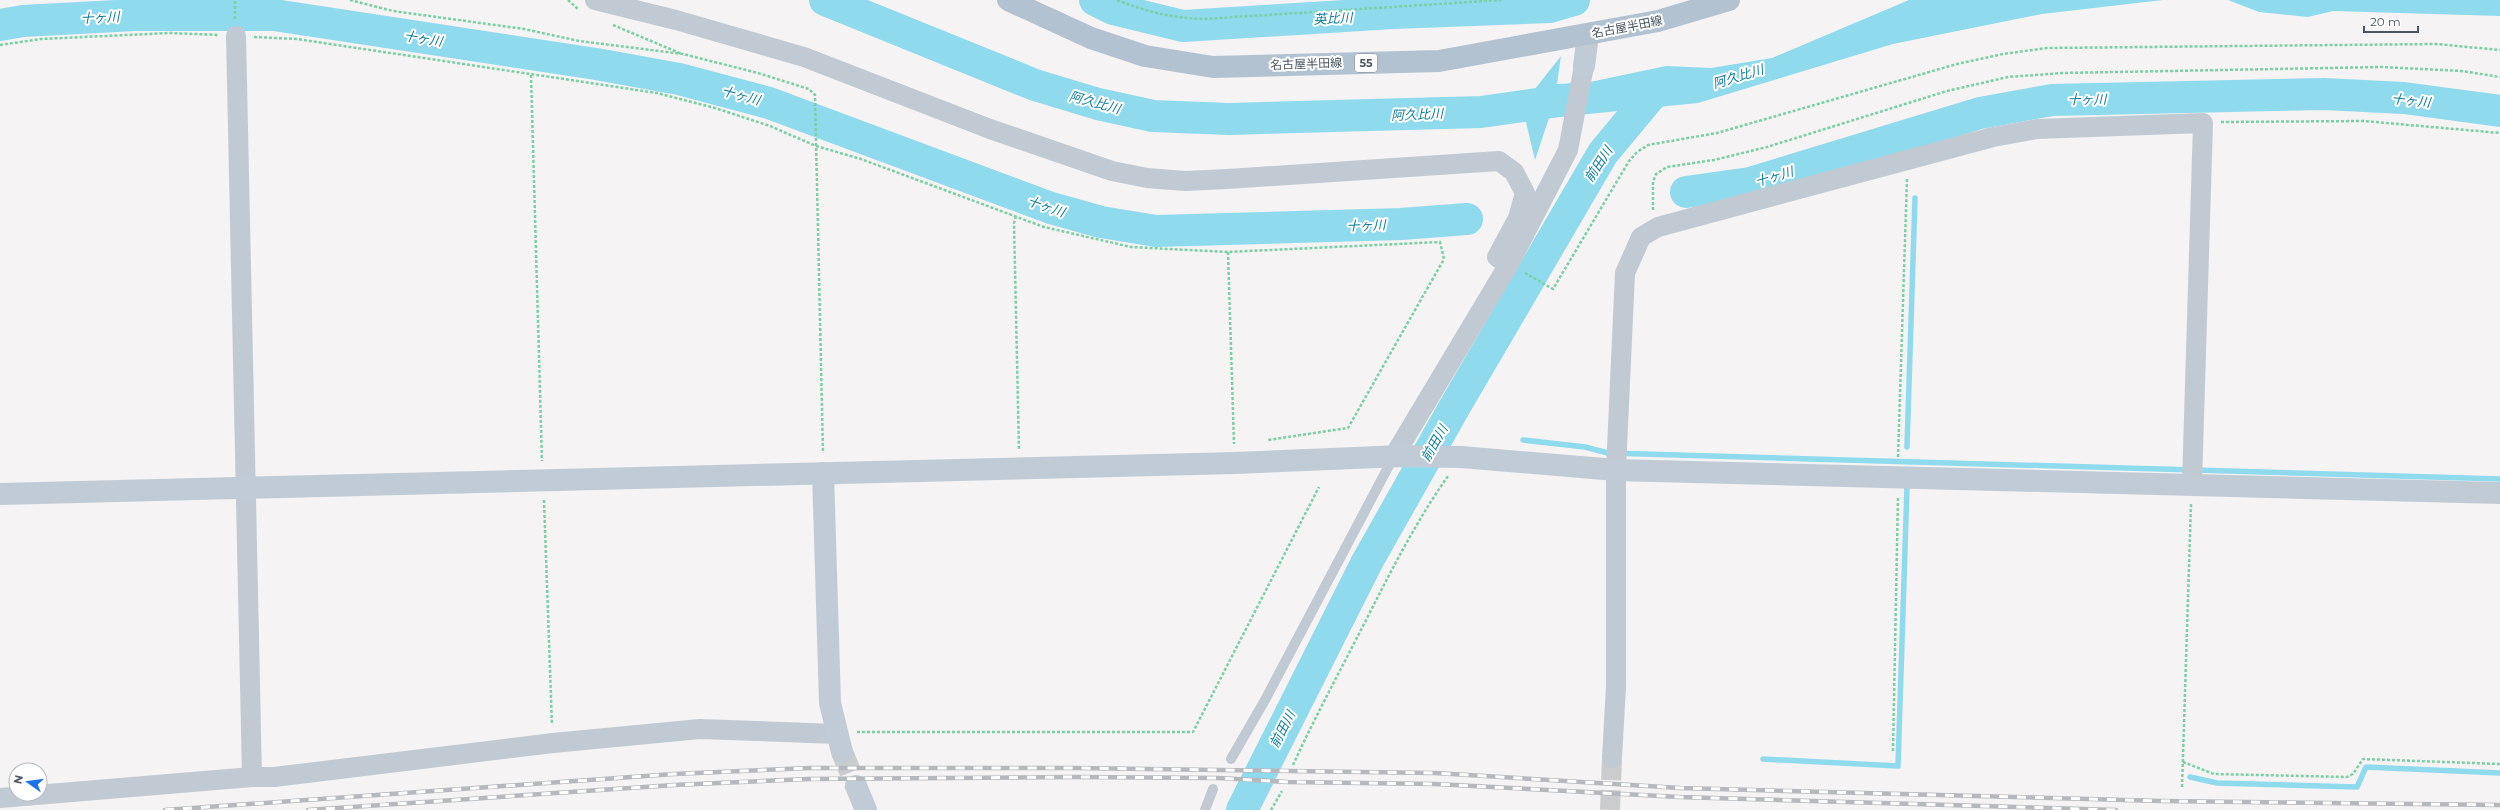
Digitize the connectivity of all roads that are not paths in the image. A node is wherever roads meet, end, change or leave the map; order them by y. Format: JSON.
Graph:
{"nodes":[{"id":1,"x":1008,"y":0,"type":"edge"},
{"id":2,"x":1730,"y":0,"type":"edge"},
{"id":3,"x":590,"y":6,"type":"edge"},
{"id":4,"x":235,"y":30,"type":"road end"},
{"id":5,"x":1588,"y":35,"type":"junction"},
{"id":6,"x":1584,"y":66,"type":"joint"},
{"id":7,"x":1509,"y":264,"type":"junction"},
{"id":8,"x":1398,"y":456,"type":"junction"},
{"id":9,"x":1616,"y":470,"type":"junction"},
{"id":10,"x":823,"y":473,"type":"junction"},
{"id":11,"x":2192,"y":484,"type":"junction"},
{"id":12,"x":246,"y":488,"type":"junction"},
{"id":13,"x":2500,"y":493,"type":"edge"},
{"id":14,"x":0,"y":494,"type":"edge"},
{"id":15,"x":839,"y":743,"type":"joint"},
{"id":16,"x":1612,"y":758,"type":"tunnel mouth"},
{"id":17,"x":1231,"y":759,"type":"dead end"},
{"id":18,"x":252,"y":777,"type":"junction"},
{"id":19,"x":856,"y":786,"type":"tunnel mouth"},
{"id":20,"x":1213,"y":789,"type":"dead end"},
{"id":21,"x":0,"y":798,"type":"edge"},
{"id":22,"x":866,"y":810,"type":"edge"},
{"id":23,"x":1205,"y":810,"type":"edge"}],
"edges":[{"from":1,"to":5,"type":"main road","name":"名古屋半田線","number":"55"},
{"from":2,"to":5,"type":"main road","name":"名古屋半田線","number":"55"},
{"from":3,"to":7,"type":"street"},
{"from":4,"to":12,"type":"street"},
{"from":5,"to":6,"type":"street"},
{"from":6,"to":7,"type":"street"},
{"from":7,"to":8,"type":"street"},
{"from":8,"to":9,"type":"street"},
{"from":8,"to":10,"type":"street"},
{"from":8,"to":17,"type":"lane"},
{"from":9,"to":11,"type":"street"},
{"from":9,"to":11,"type":"street"},
{"from":9,"to":16,"type":"street"},
{"from":10,"to":12,"type":"street"},
{"from":10,"to":15,"type":"street"},
{"from":11,"to":13,"type":"street"},
{"from":12,"to":14,"type":"street"},
{"from":12,"to":18,"type":"street"},
{"from":15,"to":18,"type":"street"},
{"from":18,"to":21,"type":"street"},
{"from":19,"to":22,"type":"street"},
{"from":20,"to":23,"type":"lane"}]}
